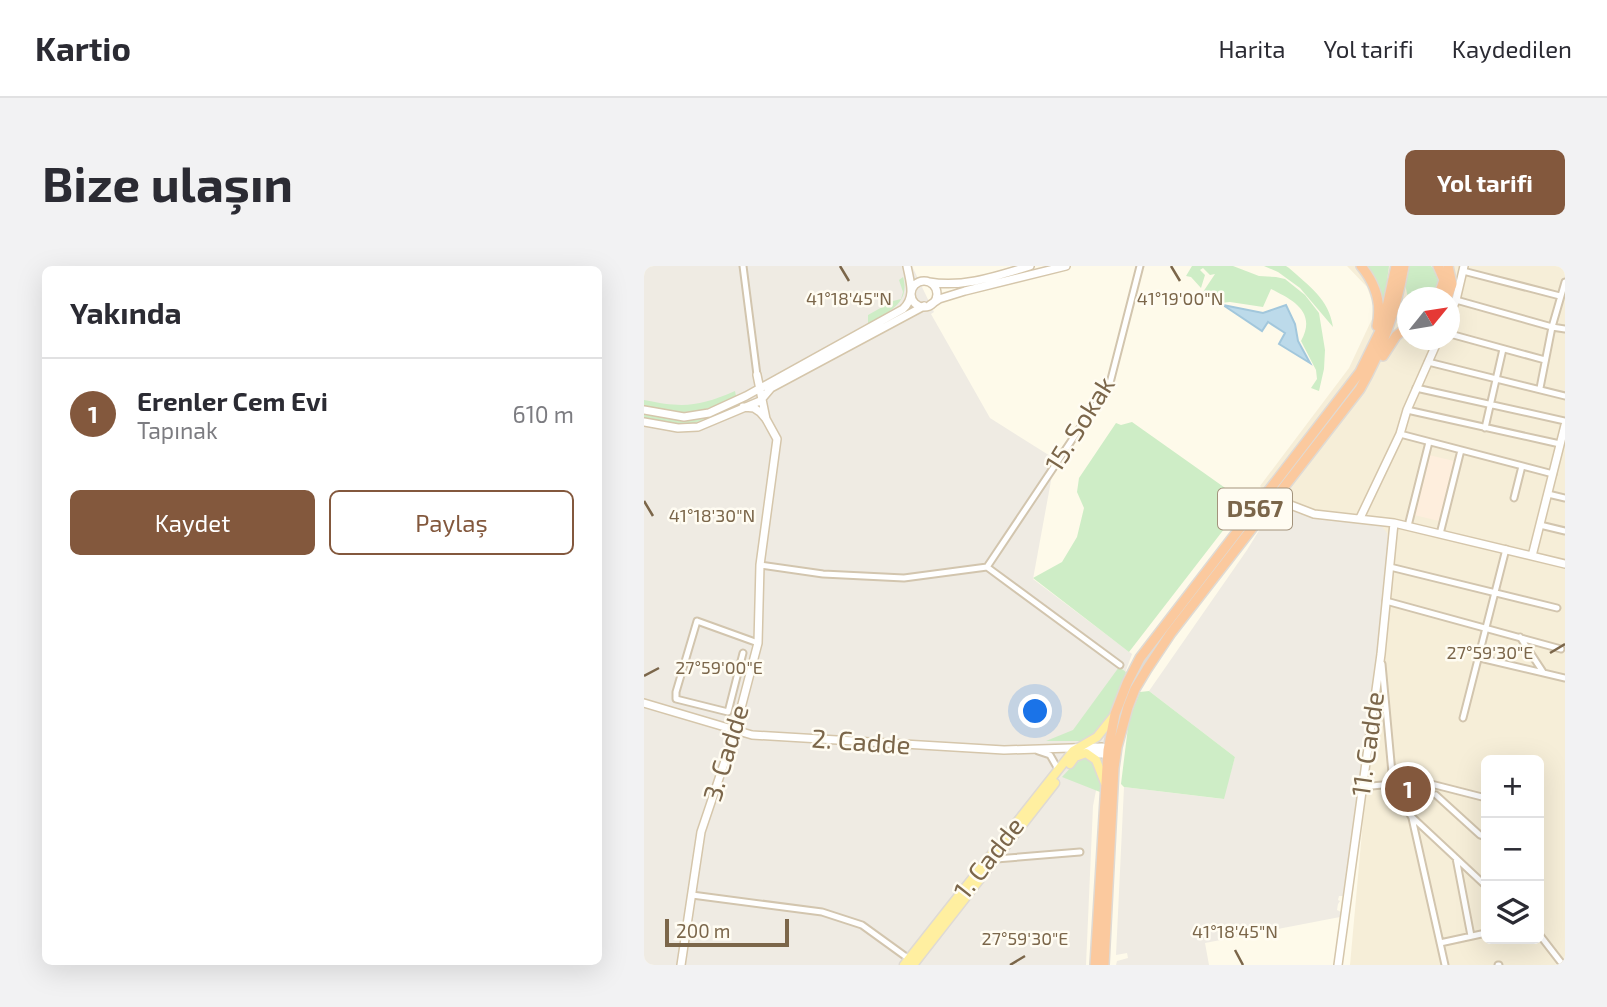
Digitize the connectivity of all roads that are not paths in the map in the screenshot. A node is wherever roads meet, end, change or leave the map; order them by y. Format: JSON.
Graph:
{"nodes":[{"id":1,"x":744,"y":266,"type":"edge"},
{"id":2,"x":907,"y":266,"type":"edge"},
{"id":3,"x":1030,"y":266,"type":"edge"},
{"id":4,"x":1066,"y":266,"type":"edge"},
{"id":5,"x":1140,"y":266,"type":"edge"},
{"id":6,"x":1361,"y":266,"type":"edge"},
{"id":7,"x":1396,"y":266,"type":"edge"},
{"id":8,"x":1404,"y":266,"type":"edge"},
{"id":9,"x":1438,"y":266,"type":"edge"},
{"id":10,"x":1448,"y":266,"type":"edge"},
{"id":11,"x":1463,"y":268,"type":"edge"},
{"id":12,"x":1401,"y":280,"type":"junction"},
{"id":13,"x":928,"y":281,"type":"junction"},
{"id":14,"x":1565,"y":282,"type":"edge"},
{"id":15,"x":1403,"y":287,"type":"edge"},
{"id":16,"x":1442,"y":287,"type":"edge"},
{"id":17,"x":1452,"y":287,"type":"edge"},
{"id":18,"x":1456,"y":287,"type":"edge"},
{"id":19,"x":911,"y":293,"type":"junction"},
{"id":20,"x":1560,"y":296,"type":"junction"},
{"id":21,"x":1460,"y":301,"type":"edge"},
{"id":22,"x":927,"y":305,"type":"junction"},
{"id":23,"x":1552,"y":327,"type":"junction"},
{"id":24,"x":1565,"y":329,"type":"edge"},
{"id":25,"x":1397,"y":335,"type":"edge"},
{"id":26,"x":1460,"y":337,"type":"edge"},
{"id":27,"x":1503,"y":349,"type":"junction"},
{"id":28,"x":1433,"y":350,"type":"edge"},
{"id":29,"x":1545,"y":360,"type":"junction"},
{"id":30,"x":1428,"y":362,"type":"junction"},
{"id":31,"x":757,"y":375,"type":"junction"},
{"id":32,"x":1356,"y":379,"type":"junction"},
{"id":33,"x":1495,"y":379,"type":"junction"},
{"id":34,"x":769,"y":382,"type":"junction"},
{"id":35,"x":1416,"y":388,"type":"junction"},
{"id":36,"x":1539,"y":388,"type":"junction"},
{"id":37,"x":758,"y":389,"type":"junction"},
{"id":38,"x":1360,"y":389,"type":"junction"},
{"id":39,"x":746,"y":396,"type":"junction"},
{"id":40,"x":1565,"y":396,"type":"edge"},
{"id":41,"x":763,"y":398,"type":"junction"},
{"id":42,"x":1491,"y":405,"type":"junction"},
{"id":43,"x":747,"y":406,"type":"junction"},
{"id":44,"x":644,"y":410,"type":"edge"},
{"id":45,"x":1407,"y":410,"type":"junction"},
{"id":46,"x":766,"y":419,"type":"junction"},
{"id":47,"x":644,"y":422,"type":"edge"},
{"id":48,"x":1565,"y":423,"type":"edge"},
{"id":49,"x":1485,"y":428,"type":"junction"},
{"id":50,"x":1400,"y":435,"type":"junction"},
{"id":51,"x":1429,"y":442,"type":"junction"},
{"id":52,"x":1560,"y":444,"type":"junction"},
{"id":53,"x":1461,"y":450,"type":"junction"},
{"id":54,"x":1522,"y":466,"type":"junction"},
{"id":55,"x":1553,"y":474,"type":"junction"},
{"id":56,"x":1548,"y":494,"type":"junction"},
{"id":57,"x":1514,"y":498,"type":"dead end"},
{"id":58,"x":1565,"y":498,"type":"edge"},
{"id":59,"x":1275,"y":499,"type":"junction"},
{"id":60,"x":1360,"y":518,"type":"junction"},
{"id":61,"x":1394,"y":523,"type":"junction"},
{"id":62,"x":1540,"y":525,"type":"junction"},
{"id":63,"x":1408,"y":526,"type":"junction"},
{"id":64,"x":1565,"y":531,"type":"edge"},
{"id":65,"x":1440,"y":534,"type":"junction"},
{"id":66,"x":1506,"y":549,"type":"junction"},
{"id":67,"x":1532,"y":556,"type":"junction"},
{"id":68,"x":1565,"y":564,"type":"edge"},
{"id":69,"x":760,"y":565,"type":"junction"},
{"id":70,"x":987,"y":567,"type":"junction"},
{"id":71,"x":1390,"y":567,"type":"junction"},
{"id":72,"x":1495,"y":595,"type":"junction"},
{"id":73,"x":1386,"y":600,"type":"junction"},
{"id":74,"x":1557,"y":608,"type":"dead end"},
{"id":75,"x":1487,"y":627,"type":"junction"},
{"id":76,"x":1520,"y":637,"type":"junction"},
{"id":77,"x":758,"y":643,"type":"junction"},
{"id":78,"x":1561,"y":649,"type":"dead end"},
{"id":79,"x":743,"y":653,"type":"dead end"},
{"id":80,"x":1381,"y":654,"type":"junction"},
{"id":81,"x":1480,"y":658,"type":"junction"},
{"id":82,"x":1120,"y":665,"type":"dead end"},
{"id":83,"x":1543,"y":672,"type":"junction"},
{"id":84,"x":1565,"y":678,"type":"edge"},
{"id":85,"x":644,"y":702,"type":"edge"},
{"id":86,"x":1115,"y":714,"type":"junction"},
{"id":87,"x":1463,"y":718,"type":"dead end"},
{"id":88,"x":735,"y":731,"type":"junction"},
{"id":89,"x":1112,"y":748,"type":"junction"},
{"id":90,"x":1035,"y":750,"type":"junction"},
{"id":91,"x":1085,"y":750,"type":"junction"},
{"id":92,"x":1072,"y":751,"type":"junction"},
{"id":93,"x":1058,"y":770,"type":"junction"},
{"id":94,"x":1392,"y":775,"type":"junction"},
{"id":95,"x":1105,"y":783,"type":"junction"},
{"id":96,"x":1393,"y":784,"type":"junction"},
{"id":97,"x":1361,"y":788,"type":"junction"},
{"id":98,"x":1436,"y":794,"type":"dead end"},
{"id":99,"x":1481,"y":797,"type":"edge"},
{"id":100,"x":1411,"y":816,"type":"junction"},
{"id":101,"x":1481,"y":835,"type":"edge"},
{"id":102,"x":1080,"y":852,"type":"dead end"},
{"id":103,"x":1456,"y":858,"type":"junction"},
{"id":104,"x":996,"y":859,"type":"junction"},
{"id":105,"x":1481,"y":881,"type":"edge"},
{"id":106,"x":692,"y":895,"type":"junction"},
{"id":107,"x":1481,"y":934,"type":"edge"},
{"id":108,"x":1471,"y":936,"type":"junction"},
{"id":109,"x":1544,"y":940,"type":"edge"},
{"id":110,"x":1440,"y":943,"type":"junction"},
{"id":111,"x":911,"y":964,"type":"edge"},
{"id":112,"x":681,"y":965,"type":"edge"},
{"id":113,"x":1096,"y":965,"type":"edge"},
{"id":114,"x":1104,"y":965,"type":"edge"},
{"id":115,"x":1338,"y":965,"type":"edge"},
{"id":116,"x":1444,"y":965,"type":"edge"},
{"id":117,"x":1563,"y":965,"type":"edge"}],
"edges":[{"from":1,"to":31,"type":"street"},
{"from":2,"to":13,"type":"street"},
{"from":2,"to":19,"type":"street"},
{"from":3,"to":13,"type":"street"},
{"from":4,"to":22,"type":"street"},
{"from":5,"to":70,"type":"street","name":"15. Sokak"},
{"from":6,"to":32,"type":"highway"},
{"from":7,"to":32,"type":"highway","number":"D567"},
{"from":8,"to":12,"type":"highway","number":"D567"},
{"from":9,"to":16,"type":"highway"},
{"from":10,"to":17,"type":"highway"},
{"from":11,"to":18,"type":"street"},
{"from":11,"to":20,"type":"street"},
{"from":12,"to":15,"type":"highway"},
{"from":12,"to":38,"type":"highway","number":"D567"},
{"from":13,"to":19,"type":"street"},
{"from":13,"to":22,"type":"street"},
{"from":14,"to":20,"type":"street"},
{"from":19,"to":22,"type":"street"},
{"from":19,"to":34,"type":"street"},
{"from":20,"to":23,"type":"street"},
{"from":21,"to":23,"type":"street"},
{"from":22,"to":41,"type":"street"},
{"from":23,"to":24,"type":"street"},
{"from":23,"to":29,"type":"street"},
{"from":25,"to":38,"type":"highway"},
{"from":26,"to":27,"type":"street"},
{"from":27,"to":29,"type":"street"},
{"from":27,"to":33,"type":"street"},
{"from":28,"to":30,"type":"street"},
{"from":29,"to":36,"type":"street"},
{"from":30,"to":33,"type":"street"},
{"from":30,"to":35,"type":"street"},
{"from":31,"to":34,"type":"street"},
{"from":31,"to":37,"type":"street"},
{"from":32,"to":86,"type":"highway","number":"D567"},
{"from":33,"to":36,"type":"street"},
{"from":33,"to":42,"type":"street"},
{"from":34,"to":37,"type":"street"},
{"from":35,"to":42,"type":"street"},
{"from":35,"to":45,"type":"street"},
{"from":36,"to":40,"type":"street"},
{"from":37,"to":39,"type":"street"},
{"from":37,"to":41,"type":"street"},
{"from":38,"to":59,"type":"highway","number":"D567"},
{"from":39,"to":43,"type":"street"},
{"from":39,"to":44,"type":"street"},
{"from":41,"to":43,"type":"street"},
{"from":41,"to":46,"type":"street","name":"3. Cadde"},
{"from":42,"to":48,"type":"street"},
{"from":42,"to":49,"type":"street"},
{"from":43,"to":46,"type":"street"},
{"from":43,"to":47,"type":"street"},
{"from":45,"to":49,"type":"street"},
{"from":45,"to":50,"type":"street"},
{"from":46,"to":69,"type":"street","name":"3. Cadde"},
{"from":48,"to":52,"type":"street"},
{"from":49,"to":52,"type":"street"},
{"from":50,"to":51,"type":"street"},
{"from":50,"to":60,"type":"street"},
{"from":51,"to":53,"type":"street"},
{"from":51,"to":63,"type":"street"},
{"from":52,"to":55,"type":"street"},
{"from":53,"to":54,"type":"street"},
{"from":53,"to":65,"type":"street"},
{"from":54,"to":55,"type":"street"},
{"from":54,"to":57,"type":"street"},
{"from":55,"to":56,"type":"street"},
{"from":56,"to":58,"type":"street"},
{"from":56,"to":62,"type":"street"},
{"from":59,"to":60,"type":"street"},
{"from":59,"to":89,"type":"highway","number":"D567"},
{"from":60,"to":61,"type":"street"},
{"from":61,"to":63,"type":"street"},
{"from":61,"to":71,"type":"street","name":"11. Cadde"},
{"from":62,"to":64,"type":"street"},
{"from":62,"to":67,"type":"street"},
{"from":63,"to":65,"type":"street"},
{"from":65,"to":66,"type":"street"},
{"from":66,"to":67,"type":"street"},
{"from":66,"to":72,"type":"street"},
{"from":67,"to":68,"type":"street"},
{"from":69,"to":70,"type":"street"},
{"from":69,"to":77,"type":"street","name":"3. Cadde"},
{"from":70,"to":82,"type":"street"},
{"from":71,"to":72,"type":"street"},
{"from":71,"to":73,"type":"street","name":"11. Cadde"},
{"from":72,"to":74,"type":"street"},
{"from":72,"to":75,"type":"street"},
{"from":73,"to":75,"type":"street"},
{"from":73,"to":80,"type":"street","name":"11. Cadde"},
{"from":75,"to":76,"type":"street"},
{"from":75,"to":81,"type":"street"},
{"from":76,"to":78,"type":"street"},
{"from":76,"to":83,"type":"street"},
{"from":77,"to":79,"type":"street"},
{"from":77,"to":88,"type":"street","name":"3. Cadde"},
{"from":80,"to":94,"type":"street"},
{"from":80,"to":97,"type":"street","name":"11. Cadde"},
{"from":81,"to":83,"type":"street"},
{"from":81,"to":87,"type":"street"},
{"from":83,"to":84,"type":"street"},
{"from":85,"to":88,"type":"street","name":"2. Cadde"},
{"from":86,"to":89,"type":"highway","number":"D567"},
{"from":86,"to":91,"type":"main road"},
{"from":88,"to":90,"type":"street","name":"2. Cadde"},
{"from":88,"to":106,"type":"street","name":"3. Cadde"},
{"from":89,"to":91,"type":"street"},
{"from":89,"to":95,"type":"highway","number":"D567"},
{"from":89,"to":114,"type":"highway","number":"D567"},
{"from":90,"to":92,"type":"street","name":"2. Cadde"},
{"from":90,"to":93,"type":"street"},
{"from":91,"to":92,"type":"main road"},
{"from":91,"to":95,"type":"main road"},
{"from":92,"to":93,"type":"main road","name":"1. Cadde"},
{"from":92,"to":104,"type":"main road","name":"1. Cadde"},
{"from":93,"to":111,"type":"main road","name":"1. Cadde"},
{"from":94,"to":96,"type":"street"},
{"from":94,"to":99,"type":"street"},
{"from":95,"to":113,"type":"highway","number":"D567"},
{"from":96,"to":97,"type":"street"},
{"from":96,"to":100,"type":"street"},
{"from":97,"to":115,"type":"street","name":"11. Cadde"},
{"from":98,"to":101,"type":"street"},
{"from":100,"to":103,"type":"street"},
{"from":100,"to":110,"type":"street"},
{"from":102,"to":104,"type":"street"},
{"from":103,"to":105,"type":"street"},
{"from":103,"to":108,"type":"street"},
{"from":104,"to":111,"type":"main road","name":"1. Cadde"},
{"from":106,"to":111,"type":"street"},
{"from":106,"to":112,"type":"street","name":"3. Cadde"},
{"from":107,"to":108,"type":"street"},
{"from":108,"to":110,"type":"street"},
{"from":109,"to":117,"type":"street"},
{"from":110,"to":116,"type":"street"}]}
